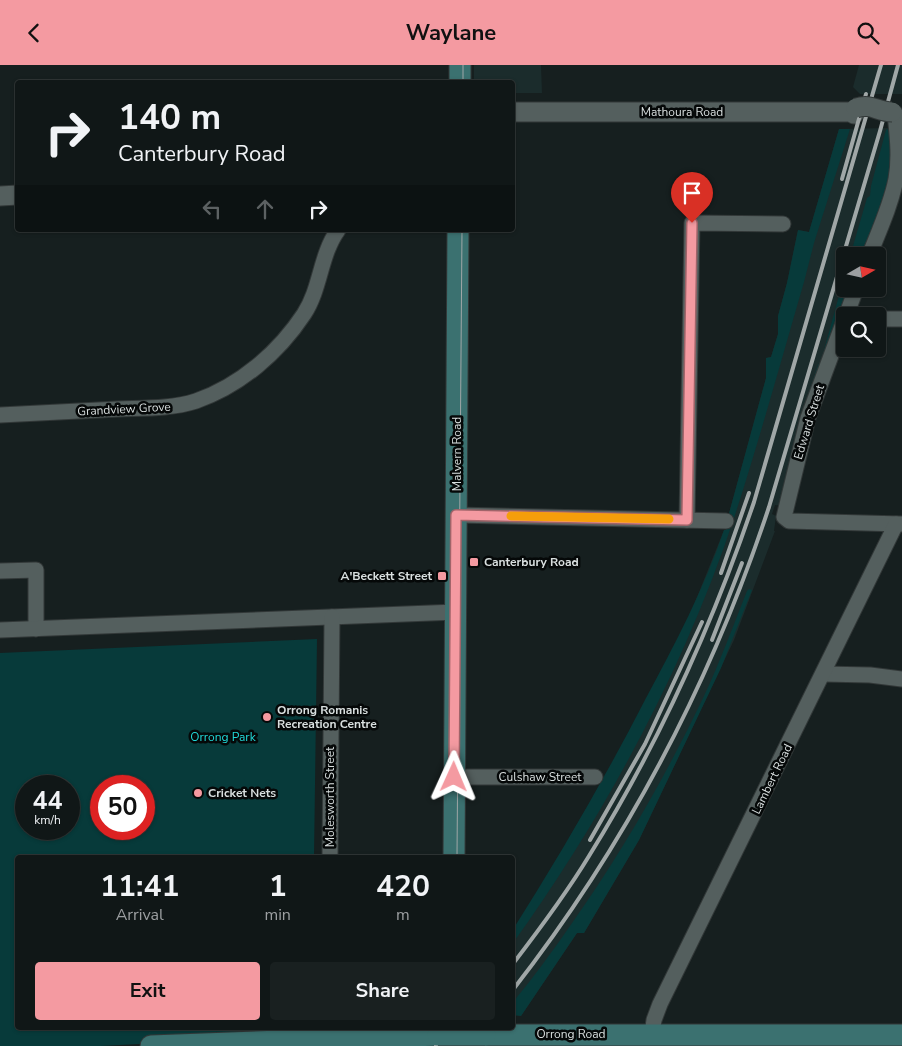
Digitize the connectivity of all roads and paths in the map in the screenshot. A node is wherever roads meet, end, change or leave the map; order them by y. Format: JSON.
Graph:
{"nodes":[{"id":1,"x":460,"y":65,"type":"edge"},
{"id":2,"x":460,"y":80,"type":"edge"},
{"id":3,"x":515,"y":112,"type":"edge"},
{"id":4,"x":893,"y":112,"type":"edge"},
{"id":5,"x":15,"y":195,"type":"edge"},
{"id":6,"x":0,"y":196,"type":"edge"},
{"id":7,"x":783,"y":225,"type":"dead end"},
{"id":8,"x":337,"y":232,"type":"edge"},
{"id":9,"x":458,"y":232,"type":"edge"},
{"id":10,"x":872,"y":247,"type":"edge"},
{"id":11,"x":886,"y":319,"type":"edge"},
{"id":12,"x":902,"y":319,"type":"edge"},
{"id":13,"x":836,"y":343,"type":"edge"},
{"id":14,"x":0,"y":415,"type":"edge"},
{"id":15,"x":456,"y":515,"type":"junction"},
{"id":16,"x":687,"y":520,"type":"junction"},
{"id":17,"x":726,"y":521,"type":"dead end"},
{"id":18,"x":899,"y":524,"type":"edge"},
{"id":19,"x":0,"y":571,"type":"edge"},
{"id":20,"x":456,"y":612,"type":"junction"},
{"id":21,"x":332,"y":617,"type":"junction"},
{"id":22,"x":36,"y":629,"type":"junction"},
{"id":23,"x":0,"y":630,"type":"edge"},
{"id":24,"x":823,"y":674,"type":"junction"},
{"id":25,"x":902,"y":679,"type":"edge"},
{"id":26,"x":454,"y":777,"type":"junction"},
{"id":27,"x":595,"y":777,"type":"dead end"},
{"id":28,"x":330,"y":855,"type":"edge"},
{"id":29,"x":454,"y":855,"type":"edge"},
{"id":30,"x":328,"y":1033,"type":"edge"},
{"id":31,"x":652,"y":1034,"type":"junction"},
{"id":32,"x":527,"y":1035,"type":"junction"},
{"id":33,"x":902,"y":1035,"type":"edge"},
{"id":34,"x":449,"y":1036,"type":"edge"},
{"id":35,"x":696,"y":1040,"type":"edge"},
{"id":36,"x":151,"y":1046,"type":"edge"},
{"id":37,"x":504,"y":1046,"type":"edge"}],
"edges":[{"from":1,"to":2,"type":"main road"},
{"from":3,"to":4,"type":"street","name":"Mathoura Road"},
{"from":4,"to":10,"type":"street"},
{"from":5,"to":6,"type":"street"},
{"from":7,"to":16,"type":"street"},
{"from":8,"to":14,"type":"street","name":"Grandview Grove"},
{"from":9,"to":15,"type":"main road","name":"Malvern Road"},
{"from":11,"to":12,"type":"street"},
{"from":13,"to":18,"type":"street","name":"Edward Street"},
{"from":15,"to":16,"type":"street"},
{"from":15,"to":20,"type":"main road","name":"Malvern Road"},
{"from":16,"to":17,"type":"street"},
{"from":18,"to":24,"type":"street","name":"Lambert Road"},
{"from":19,"to":22,"type":"street"},
{"from":20,"to":21,"type":"street"},
{"from":20,"to":26,"type":"main road","name":"Malvern Road"},
{"from":21,"to":22,"type":"street"},
{"from":21,"to":28,"type":"street","name":"Molesworth Street"},
{"from":22,"to":23,"type":"street"},
{"from":24,"to":25,"type":"street"},
{"from":24,"to":31,"type":"street","name":"Lambert Road"},
{"from":26,"to":27,"type":"street","name":"Culshaw Street"},
{"from":26,"to":29,"type":"main road","name":"Malvern Road"},
{"from":30,"to":34,"type":"main road","name":"Orrong Road"},
{"from":30,"to":36,"type":"main road","name":"Orrong Road"},
{"from":31,"to":32,"type":"main road","name":"Orrong Road"},
{"from":31,"to":35,"type":"main road","name":"Orrong Road"},
{"from":32,"to":34,"type":"main road","name":"Orrong Road","bridge":true},
{"from":32,"to":37,"type":"main road"},
{"from":33,"to":35,"type":"main road","name":"Orrong Road"}]}
